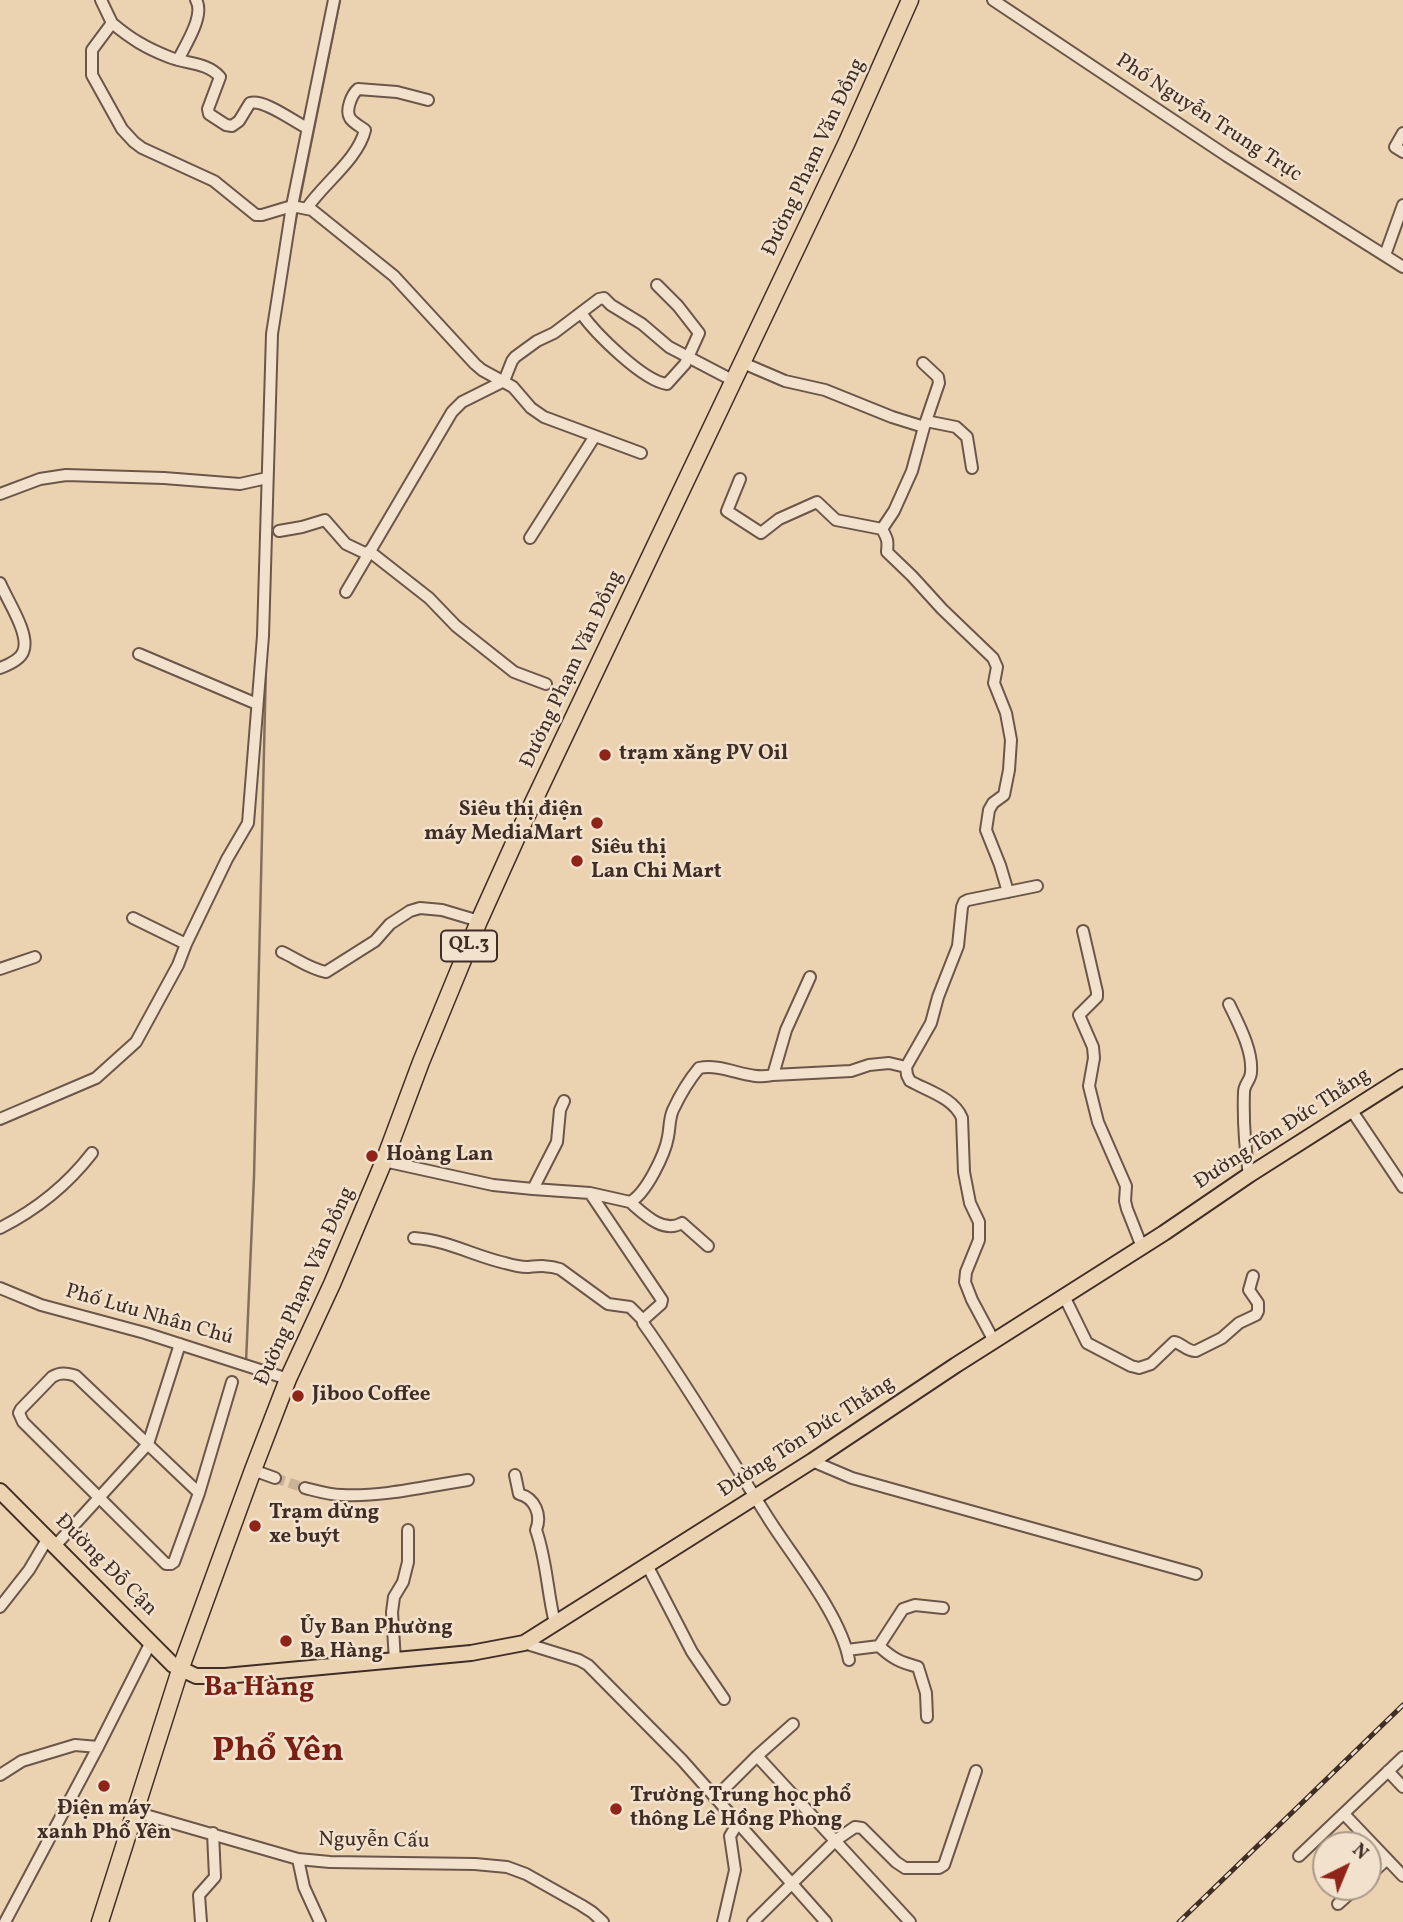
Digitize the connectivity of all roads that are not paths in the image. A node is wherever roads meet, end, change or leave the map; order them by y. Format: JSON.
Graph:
{"nodes":[{"id":1,"x":101,"y":0,"type":"edge"},
{"id":2,"x":196,"y":0,"type":"edge"},
{"id":3,"x":993,"y":0,"type":"edge"},
{"id":4,"x":906,"y":2,"type":"edge"},
{"id":5,"x":331,"y":3,"type":"edge"},
{"id":6,"x":112,"y":23,"type":"junction"},
{"id":7,"x":178,"y":60,"type":"junction"},
{"id":8,"x":428,"y":100,"type":"dead end"},
{"id":9,"x":307,"y":128,"type":"junction"},
{"id":10,"x":1403,"y":133,"type":"edge"},
{"id":11,"x":1403,"y":152,"type":"edge"},
{"id":12,"x":1403,"y":205,"type":"edge"},
{"id":13,"x":299,"y":207,"type":"junction"},
{"id":14,"x":1385,"y":256,"type":"junction"},
{"id":15,"x":1403,"y":267,"type":"edge"},
{"id":16,"x":657,"y":285,"type":"dead end"},
{"id":17,"x":581,"y":313,"type":"junction"},
{"id":18,"x":688,"y":356,"type":"junction"},
{"id":19,"x":743,"y":363,"type":"junction"},
{"id":20,"x":923,"y":363,"type":"dead end"},
{"id":21,"x":504,"y":381,"type":"junction"},
{"id":22,"x":734,"y":381,"type":"junction"},
{"id":23,"x":925,"y":424,"type":"junction"},
{"id":24,"x":594,"y":436,"type":"junction"},
{"id":25,"x":640,"y":453,"type":"dead end"},
{"id":26,"x":972,"y":468,"type":"dead end"},
{"id":27,"x":267,"y":478,"type":"junction"},
{"id":28,"x":740,"y":479,"type":"dead end"},
{"id":29,"x":0,"y":494,"type":"edge"},
{"id":30,"x":882,"y":529,"type":"junction"},
{"id":31,"x":279,"y":531,"type":"dead end"},
{"id":32,"x":530,"y":538,"type":"dead end"},
{"id":33,"x":368,"y":553,"type":"junction"},
{"id":34,"x":0,"y":583,"type":"edge"},
{"id":35,"x":346,"y":592,"type":"dead end"},
{"id":36,"x":139,"y":654,"type":"dead end"},
{"id":37,"x":0,"y":668,"type":"edge"},
{"id":38,"x":546,"y":684,"type":"dead end"},
{"id":39,"x":257,"y":704,"type":"junction"},
{"id":40,"x":1037,"y":886,"type":"dead end"},
{"id":41,"x":1008,"y":892,"type":"junction"},
{"id":42,"x":133,"y":918,"type":"dead end"},
{"id":43,"x":479,"y":921,"type":"junction"},
{"id":44,"x":1083,"y":931,"type":"dead end"},
{"id":45,"x":186,"y":944,"type":"junction"},
{"id":46,"x":282,"y":952,"type":"dead end"},
{"id":47,"x":35,"y":957,"type":"dead end"},
{"id":48,"x":0,"y":969,"type":"edge"},
{"id":49,"x":810,"y":977,"type":"dead end"},
{"id":50,"x":1228,"y":1004,"type":"dead end"},
{"id":51,"x":906,"y":1067,"type":"junction"},
{"id":52,"x":773,"y":1075,"type":"junction"},
{"id":53,"x":1403,"y":1077,"type":"edge"},
{"id":54,"x":564,"y":1101,"type":"dead end"},
{"id":55,"x":1352,"y":1111,"type":"junction"},
{"id":56,"x":0,"y":1119,"type":"edge"},
{"id":57,"x":92,"y":1153,"type":"dead end"},
{"id":58,"x":384,"y":1161,"type":"junction"},
{"id":59,"x":1398,"y":1170,"type":"edge"},
{"id":60,"x":1249,"y":1175,"type":"junction"},
{"id":61,"x":1403,"y":1187,"type":"edge"},
{"id":62,"x":533,"y":1189,"type":"junction"},
{"id":63,"x":590,"y":1193,"type":"junction"},
{"id":64,"x":630,"y":1202,"type":"junction"},
{"id":65,"x":2,"y":1223,"type":"edge"},
{"id":66,"x":414,"y":1238,"type":"dead end"},
{"id":67,"x":708,"y":1245,"type":"dead end"},
{"id":68,"x":1142,"y":1247,"type":"junction"},
{"id":69,"x":1253,"y":1276,"type":"dead end"},
{"id":70,"x":0,"y":1288,"type":"edge"},
{"id":71,"x":1064,"y":1296,"type":"junction"},
{"id":72,"x":643,"y":1320,"type":"junction"},
{"id":73,"x":993,"y":1341,"type":"junction"},
{"id":74,"x":180,"y":1344,"type":"junction"},
{"id":75,"x":288,"y":1379,"type":"junction"},
{"id":76,"x":232,"y":1382,"type":"dead end"},
{"id":77,"x":148,"y":1444,"type":"junction"},
{"id":78,"x":812,"y":1461,"type":"junction"},
{"id":79,"x":253,"y":1469,"type":"junction"},
{"id":80,"x":515,"y":1475,"type":"dead end"},
{"id":81,"x":275,"y":1478,"type":"tunnel mouth"},
{"id":82,"x":468,"y":1480,"type":"dead end"},
{"id":83,"x":305,"y":1488,"type":"tunnel mouth"},
{"id":84,"x":0,"y":1491,"type":"edge"},
{"id":85,"x":199,"y":1493,"type":"junction"},
{"id":86,"x":755,"y":1496,"type":"junction"},
{"id":87,"x":101,"y":1498,"type":"junction"},
{"id":88,"x":408,"y":1530,"type":"dead end"},
{"id":89,"x":52,"y":1542,"type":"junction"},
{"id":90,"x":647,"y":1565,"type":"junction"},
{"id":91,"x":1196,"y":1574,"type":"dead end"},
{"id":92,"x":0,"y":1607,"type":"edge"},
{"id":93,"x":943,"y":1608,"type":"dead end"},
{"id":94,"x":555,"y":1623,"type":"junction"},
{"id":95,"x":151,"y":1642,"type":"junction"},
{"id":96,"x":524,"y":1643,"type":"junction"},
{"id":97,"x":879,"y":1646,"type":"junction"},
{"id":98,"x":395,"y":1661,"type":"junction"},
{"id":99,"x":180,"y":1670,"type":"junction"},
{"id":100,"x":724,"y":1699,"type":"dead end"},
{"id":101,"x":927,"y":1717,"type":"dead end"},
{"id":102,"x":793,"y":1724,"type":"dead end"},
{"id":103,"x":98,"y":1746,"type":"junction"},
{"id":104,"x":757,"y":1756,"type":"junction"},
{"id":105,"x":1403,"y":1757,"type":"edge"},
{"id":106,"x":976,"y":1771,"type":"dead end"},
{"id":107,"x":1388,"y":1771,"type":"junction"},
{"id":108,"x":0,"y":1775,"type":"edge"},
{"id":109,"x":1403,"y":1787,"type":"edge"},
{"id":110,"x":715,"y":1798,"type":"junction"},
{"id":111,"x":135,"y":1812,"type":"junction"},
{"id":112,"x":1344,"y":1814,"type":"junction"},
{"id":113,"x":738,"y":1823,"type":"junction"},
{"id":114,"x":213,"y":1833,"type":"junction"},
{"id":115,"x":836,"y":1840,"type":"junction"},
{"id":116,"x":1299,"y":1856,"type":"dead end"},
{"id":117,"x":298,"y":1859,"type":"junction"},
{"id":118,"x":1387,"y":1859,"type":"junction"},
{"id":119,"x":1382,"y":1864,"type":"edge"},
{"id":120,"x":1403,"y":1876,"type":"edge"},
{"id":121,"x":792,"y":1884,"type":"junction"},
{"id":122,"x":1341,"y":1901,"type":"edge"},
{"id":123,"x":1338,"y":1904,"type":"dead end"},
{"id":124,"x":5,"y":1922,"type":"edge"},
{"id":125,"x":100,"y":1922,"type":"edge"},
{"id":126,"x":201,"y":1922,"type":"edge"},
{"id":127,"x":320,"y":1922,"type":"edge"},
{"id":128,"x":603,"y":1922,"type":"edge"},
{"id":129,"x":723,"y":1922,"type":"edge"},
{"id":130,"x":753,"y":1922,"type":"edge"},
{"id":131,"x":826,"y":1922,"type":"edge"},
{"id":132,"x":910,"y":1922,"type":"edge"}],
"edges":[{"from":1,"to":6,"type":"street"},
{"from":2,"to":7,"type":"street"},
{"from":3,"to":14,"type":"street","name":"Phố Nguyễn Trung Trực"},
{"from":4,"to":19,"type":"highway","name":"Đường Phạm Văn Đồng","number":"QL.3"},
{"from":5,"to":9,"type":"street"},
{"from":6,"to":7,"type":"street"},
{"from":6,"to":13,"type":"street"},
{"from":7,"to":9,"type":"street"},
{"from":8,"to":13,"type":"street"},
{"from":9,"to":13,"type":"street"},
{"from":10,"to":11,"type":"street"},
{"from":12,"to":14,"type":"street"},
{"from":13,"to":21,"type":"street"},
{"from":13,"to":27,"type":"street"},
{"from":14,"to":15,"type":"street","name":"Phố Nguyễn Trung Trực"},
{"from":16,"to":18,"type":"street"},
{"from":17,"to":18,"type":"street"},
{"from":17,"to":18,"type":"street"},
{"from":17,"to":21,"type":"street"},
{"from":18,"to":22,"type":"street"},
{"from":19,"to":22,"type":"highway","name":"Đường Phạm Văn Đồng","number":"QL.3"},
{"from":19,"to":23,"type":"street"},
{"from":20,"to":23,"type":"street"},
{"from":21,"to":24,"type":"street"},
{"from":21,"to":33,"type":"street"},
{"from":22,"to":43,"type":"highway","name":"Đường Phạm Văn Đồng","number":"QL.3"},
{"from":23,"to":26,"type":"street"},
{"from":23,"to":30,"type":"street"},
{"from":24,"to":25,"type":"street"},
{"from":24,"to":32,"type":"street"},
{"from":27,"to":29,"type":"street"},
{"from":27,"to":39,"type":"street"},
{"from":28,"to":30,"type":"street"},
{"from":30,"to":41,"type":"street"},
{"from":31,"to":33,"type":"street"},
{"from":33,"to":35,"type":"street"},
{"from":33,"to":38,"type":"street"},
{"from":34,"to":37,"type":"street"},
{"from":36,"to":39,"type":"street"},
{"from":39,"to":45,"type":"street"},
{"from":40,"to":41,"type":"street"},
{"from":41,"to":51,"type":"street"},
{"from":42,"to":45,"type":"street"},
{"from":43,"to":46,"type":"street"},
{"from":43,"to":58,"type":"highway","name":"Đường Phạm Văn Đồng","number":"QL.3"},
{"from":44,"to":68,"type":"street"},
{"from":45,"to":56,"type":"street"},
{"from":47,"to":48,"type":"street"},
{"from":49,"to":52,"type":"street"},
{"from":50,"to":60,"type":"street"},
{"from":51,"to":52,"type":"street"},
{"from":51,"to":73,"type":"street"},
{"from":52,"to":64,"type":"street"},
{"from":53,"to":55,"type":"main road","name":"Đường Tôn Đức Thắng"},
{"from":54,"to":62,"type":"street"},
{"from":55,"to":59,"type":"street"},
{"from":55,"to":60,"type":"main road","name":"Đường Tôn Đức Thắng"},
{"from":57,"to":65,"type":"street"},
{"from":58,"to":62,"type":"street"},
{"from":58,"to":75,"type":"highway","name":"Đường Phạm Văn Đồng","number":"QL.3"},
{"from":59,"to":61,"type":"street"},
{"from":60,"to":68,"type":"main road","name":"Đường Tôn Đức Thắng"},
{"from":62,"to":63,"type":"street"},
{"from":63,"to":64,"type":"street"},
{"from":63,"to":72,"type":"street"},
{"from":64,"to":67,"type":"street"},
{"from":66,"to":72,"type":"street"},
{"from":68,"to":71,"type":"main road","name":"Đường Tôn Đức Thắng"},
{"from":69,"to":71,"type":"street"},
{"from":70,"to":74,"type":"street","name":"Phố Lưu Nhân Chú"},
{"from":71,"to":73,"type":"main road","name":"Đường Tôn Đức Thắng"},
{"from":72,"to":86,"type":"street"},
{"from":73,"to":78,"type":"main road","name":"Đường Tôn Đức Thắng"},
{"from":74,"to":75,"type":"street","name":"Phố Lưu Nhân Chú"},
{"from":74,"to":77,"type":"street"},
{"from":75,"to":79,"type":"highway","name":"Đường Phạm Văn Đồng","number":"QL.3"},
{"from":76,"to":85,"type":"street"},
{"from":77,"to":85,"type":"street"},
{"from":77,"to":87,"type":"street"},
{"from":77,"to":87,"type":"street"},
{"from":78,"to":86,"type":"main road","name":"Đường Tôn Đức Thắng"},
{"from":78,"to":91,"type":"street"},
{"from":79,"to":81,"type":"street"},
{"from":79,"to":99,"type":"highway","name":"Đường Phạm Văn Đồng","number":"QL.3"},
{"from":80,"to":94,"type":"street"},
{"from":82,"to":83,"type":"street"},
{"from":84,"to":89,"type":"main road","name":"Đường Đỗ Cận"},
{"from":85,"to":87,"type":"street"},
{"from":86,"to":90,"type":"main road","name":"Đường Tôn Đức Thắng"},
{"from":86,"to":97,"type":"street"},
{"from":87,"to":89,"type":"street"},
{"from":88,"to":98,"type":"street"},
{"from":89,"to":92,"type":"street"},
{"from":89,"to":95,"type":"main road","name":"Đường Đỗ Cận"},
{"from":90,"to":94,"type":"main road","name":"Đường Tôn Đức Thắng"},
{"from":90,"to":100,"type":"street"},
{"from":93,"to":97,"type":"street"},
{"from":94,"to":96,"type":"main road","name":"Đường Tôn Đức Thắng"},
{"from":95,"to":99,"type":"main road","name":"Đường Đỗ Cận"},
{"from":95,"to":103,"type":"street"},
{"from":96,"to":98,"type":"main road","name":"Đường Tôn Đức Thắng"},
{"from":96,"to":110,"type":"street"},
{"from":97,"to":101,"type":"street"},
{"from":98,"to":99,"type":"main road","name":"Đường Tôn Đức Thắng"},
{"from":99,"to":111,"type":"highway","name":"Đường Phạm Văn Đồng","number":"QL.3"},
{"from":102,"to":104,"type":"street"},
{"from":103,"to":108,"type":"street"},
{"from":103,"to":124,"type":"street"},
{"from":104,"to":110,"type":"street"},
{"from":104,"to":115,"type":"street"},
{"from":105,"to":107,"type":"street"},
{"from":106,"to":115,"type":"street"},
{"from":107,"to":109,"type":"street"},
{"from":107,"to":112,"type":"street"},
{"from":110,"to":113,"type":"street"},
{"from":111,"to":114,"type":"street","name":"Nguyễn Cấu"},
{"from":111,"to":125,"type":"highway","name":"Đường Phạm Văn Đồng","number":"QL.3"},
{"from":112,"to":116,"type":"street"},
{"from":112,"to":118,"type":"street"},
{"from":113,"to":121,"type":"street"},
{"from":113,"to":129,"type":"street"},
{"from":114,"to":117,"type":"street","name":"Nguyễn Cấu"},
{"from":114,"to":126,"type":"street"},
{"from":115,"to":121,"type":"street"},
{"from":115,"to":132,"type":"street"},
{"from":117,"to":127,"type":"street"},
{"from":117,"to":128,"type":"street","name":"Nguyễn Cấu"},
{"from":118,"to":119,"type":"street"},
{"from":118,"to":120,"type":"street"},
{"from":121,"to":130,"type":"street"},
{"from":121,"to":131,"type":"street"},
{"from":122,"to":123,"type":"street"}]}
